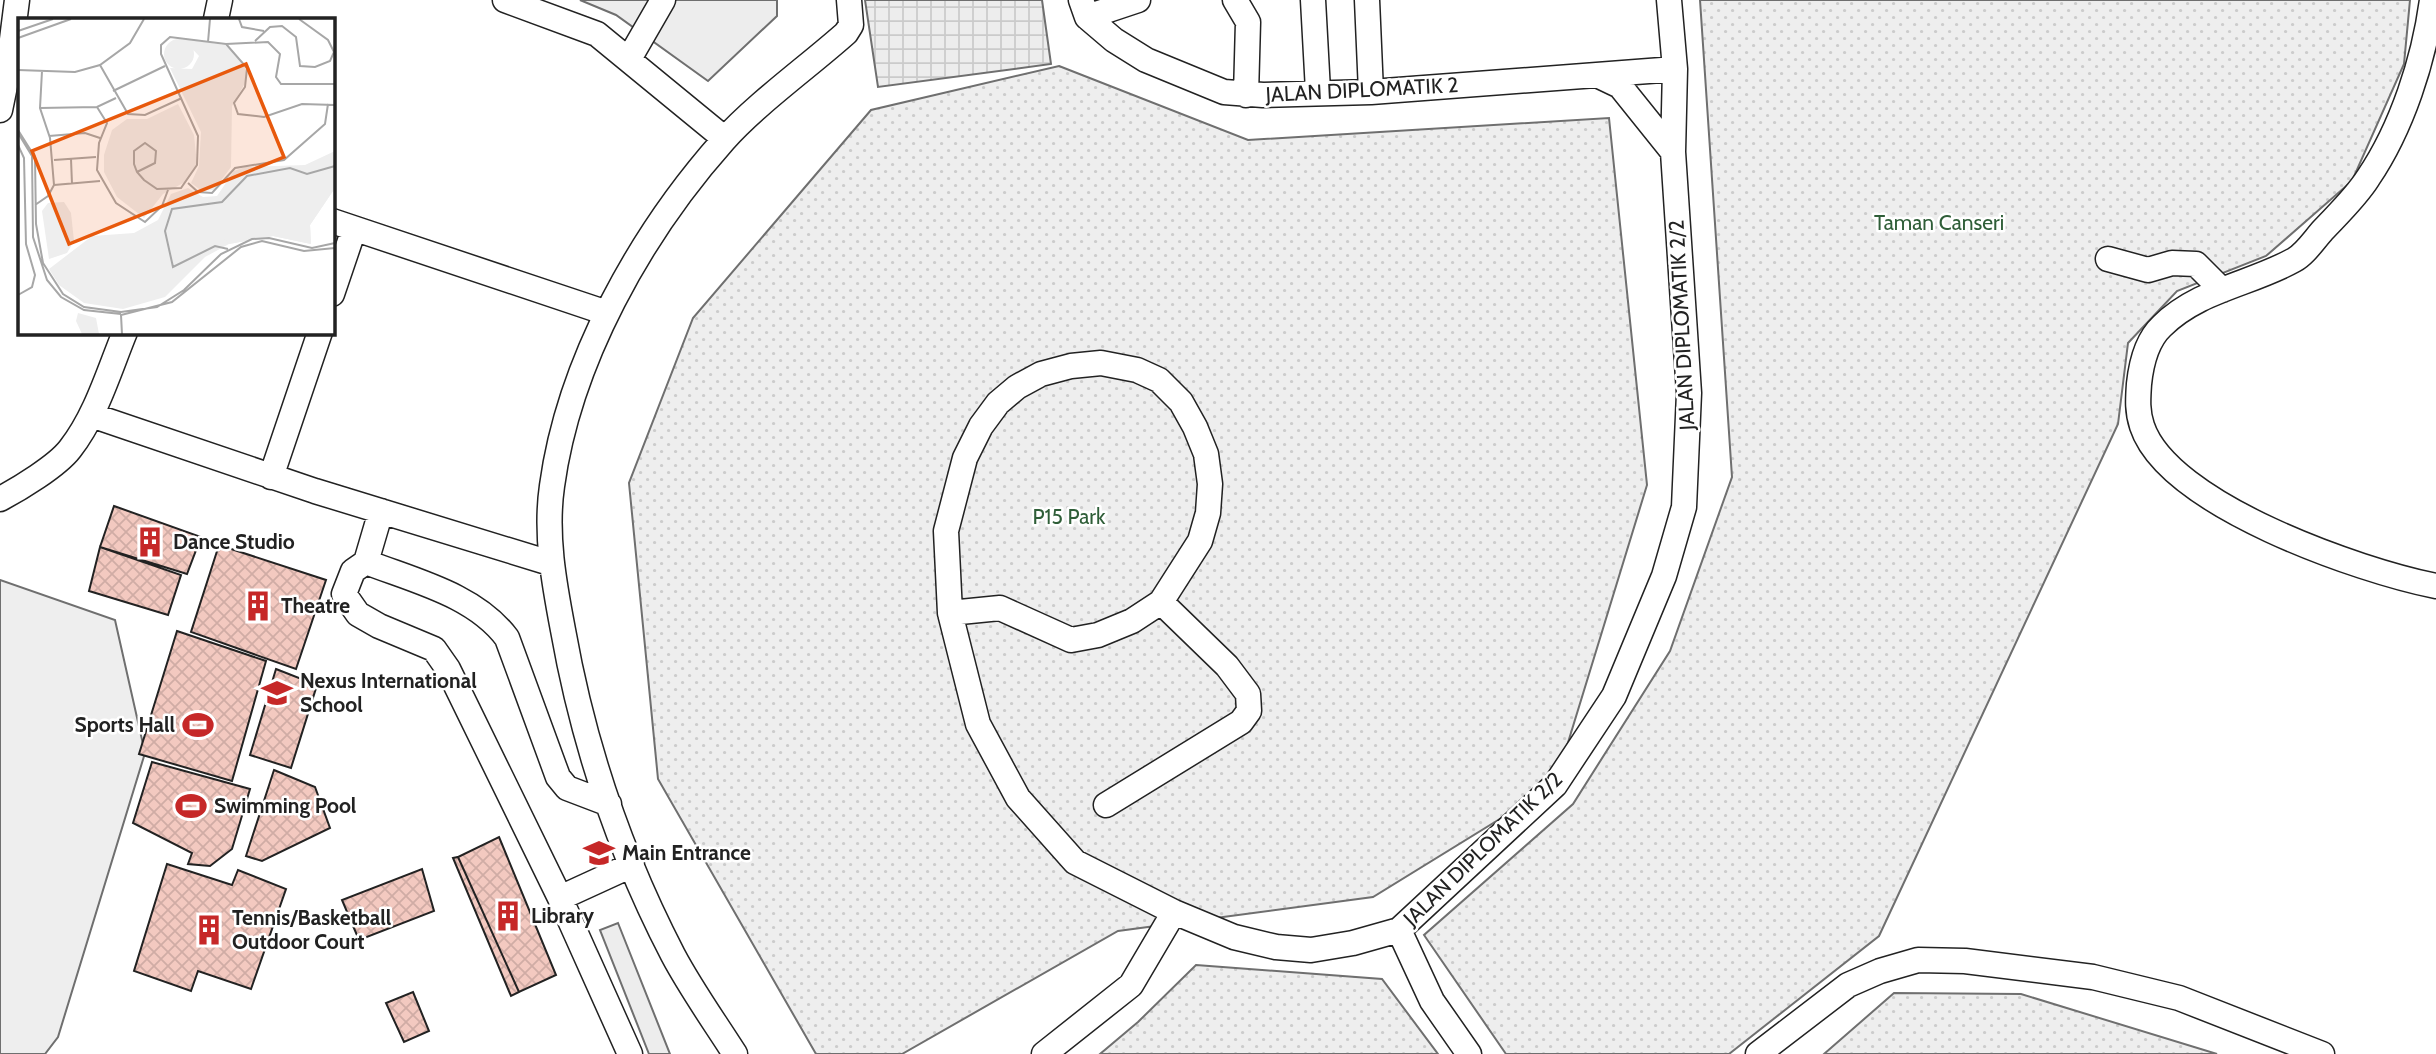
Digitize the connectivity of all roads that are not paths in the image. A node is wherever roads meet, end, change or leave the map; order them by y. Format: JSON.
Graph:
{"nodes":[{"id":1,"x":16,"y":0,"type":"edge"},
{"id":2,"x":220,"y":0,"type":"edge"},
{"id":3,"x":505,"y":0,"type":"edge"},
{"id":4,"x":663,"y":0,"type":"edge"},
{"id":5,"x":849,"y":0,"type":"edge"},
{"id":6,"x":1138,"y":0,"type":"edge"},
{"id":7,"x":1235,"y":0,"type":"edge"},
{"id":8,"x":1313,"y":0,"type":"edge"},
{"id":9,"x":1367,"y":0,"type":"edge"},
{"id":10,"x":1669,"y":0,"type":"edge"},
{"id":11,"x":2432,"y":0,"type":"edge"},
{"id":12,"x":1084,"y":8,"type":"edge"},
{"id":13,"x":216,"y":18,"type":"edge"},
{"id":14,"x":629,"y":59,"type":"junction"},
{"id":15,"x":1675,"y":69,"type":"junction"},
{"id":16,"x":1597,"y":75,"type":"junction"},
{"id":17,"x":1318,"y":92,"type":"junction"},
{"id":18,"x":1371,"y":92,"type":"junction"},
{"id":19,"x":1246,"y":94,"type":"junction"},
{"id":20,"x":0,"y":110,"type":"edge"},
{"id":21,"x":725,"y":139,"type":"junction"},
{"id":22,"x":1672,"y":152,"type":"junction"},
{"id":23,"x":343,"y":225,"type":"edge"},
{"id":24,"x":2108,"y":259,"type":"dead end"},
{"id":25,"x":334,"y":281,"type":"edge"},
{"id":26,"x":2222,"y":290,"type":"junction"},
{"id":27,"x":607,"y":313,"type":"junction"},
{"id":28,"x":124,"y":334,"type":"edge"},
{"id":29,"x":319,"y":334,"type":"edge"},
{"id":30,"x":90,"y":415,"type":"junction"},
{"id":31,"x":271,"y":477,"type":"junction"},
{"id":32,"x":0,"y":499,"type":"edge"},
{"id":33,"x":381,"y":511,"type":"junction"},
{"id":34,"x":366,"y":562,"type":"junction"},
{"id":35,"x":550,"y":563,"type":"junction"},
{"id":36,"x":2436,"y":586,"type":"edge"},
{"id":37,"x":1161,"y":602,"type":"junction"},
{"id":38,"x":950,"y":613,"type":"junction"},
{"id":39,"x":609,"y":804,"type":"junction"},
{"id":40,"x":1106,"y":805,"type":"dead end"},
{"id":41,"x":632,"y":864,"type":"junction"},
{"id":42,"x":560,"y":898,"type":"junction"},
{"id":43,"x":1174,"y":912,"type":"junction"},
{"id":44,"x":1399,"y":930,"type":"junction"},
{"id":45,"x":629,"y":1054,"type":"edge"},
{"id":46,"x":735,"y":1054,"type":"edge"},
{"id":47,"x":1044,"y":1054,"type":"edge"},
{"id":48,"x":1469,"y":1054,"type":"edge"},
{"id":49,"x":1758,"y":1054,"type":"edge"},
{"id":50,"x":2322,"y":1054,"type":"edge"}],
"edges":[{"from":1,"to":20,"type":"street"},
{"from":2,"to":13,"type":"street"},
{"from":3,"to":14,"type":"street"},
{"from":4,"to":14,"type":"street"},
{"from":5,"to":21,"type":"street"},
{"from":6,"to":12,"type":"street"},
{"from":7,"to":19,"type":"street"},
{"from":8,"to":17,"type":"street"},
{"from":9,"to":18,"type":"street"},
{"from":10,"to":15,"type":"street","name":"JALAN DIPLOMATIK 2/2"},
{"from":11,"to":26,"type":"street"},
{"from":12,"to":19,"type":"street","name":"JALAN DIPLOMATIK 2"},
{"from":14,"to":21,"type":"street"},
{"from":15,"to":16,"type":"street","name":"JALAN DIPLOMATIK 2"},
{"from":15,"to":22,"type":"street","name":"JALAN DIPLOMATIK 2/2"},
{"from":16,"to":18,"type":"street","name":"JALAN DIPLOMATIK 2"},
{"from":16,"to":22,"type":"street"},
{"from":17,"to":18,"type":"street","name":"JALAN DIPLOMATIK 2"},
{"from":17,"to":19,"type":"street","name":"JALAN DIPLOMATIK 2"},
{"from":21,"to":27,"type":"street"},
{"from":22,"to":44,"type":"street","name":"JALAN DIPLOMATIK 2/2"},
{"from":23,"to":25,"type":"street"},
{"from":23,"to":27,"type":"street"},
{"from":24,"to":26,"type":"street"},
{"from":26,"to":36,"type":"street"},
{"from":27,"to":35,"type":"street"},
{"from":28,"to":30,"type":"street"},
{"from":29,"to":31,"type":"street"},
{"from":30,"to":31,"type":"street"},
{"from":30,"to":32,"type":"street"},
{"from":31,"to":33,"type":"street"},
{"from":33,"to":34,"type":"street"},
{"from":33,"to":35,"type":"street"},
{"from":34,"to":39,"type":"street"},
{"from":34,"to":42,"type":"street"},
{"from":35,"to":39,"type":"street"},
{"from":37,"to":38,"type":"street","name":"JALAN DIPLOMATIK 2/2"},
{"from":37,"to":38,"type":"street","name":"JALAN DIPLOMATIK 2/2"},
{"from":37,"to":40,"type":"street"},
{"from":38,"to":43,"type":"street","name":"JALAN DIPLOMATIK 2/2"},
{"from":39,"to":41,"type":"street"},
{"from":41,"to":42,"type":"street"},
{"from":41,"to":46,"type":"street"},
{"from":42,"to":45,"type":"street"},
{"from":43,"to":44,"type":"street","name":"JALAN DIPLOMATIK 2/2"},
{"from":43,"to":47,"type":"street"},
{"from":44,"to":48,"type":"street"},
{"from":49,"to":50,"type":"street"}]}
